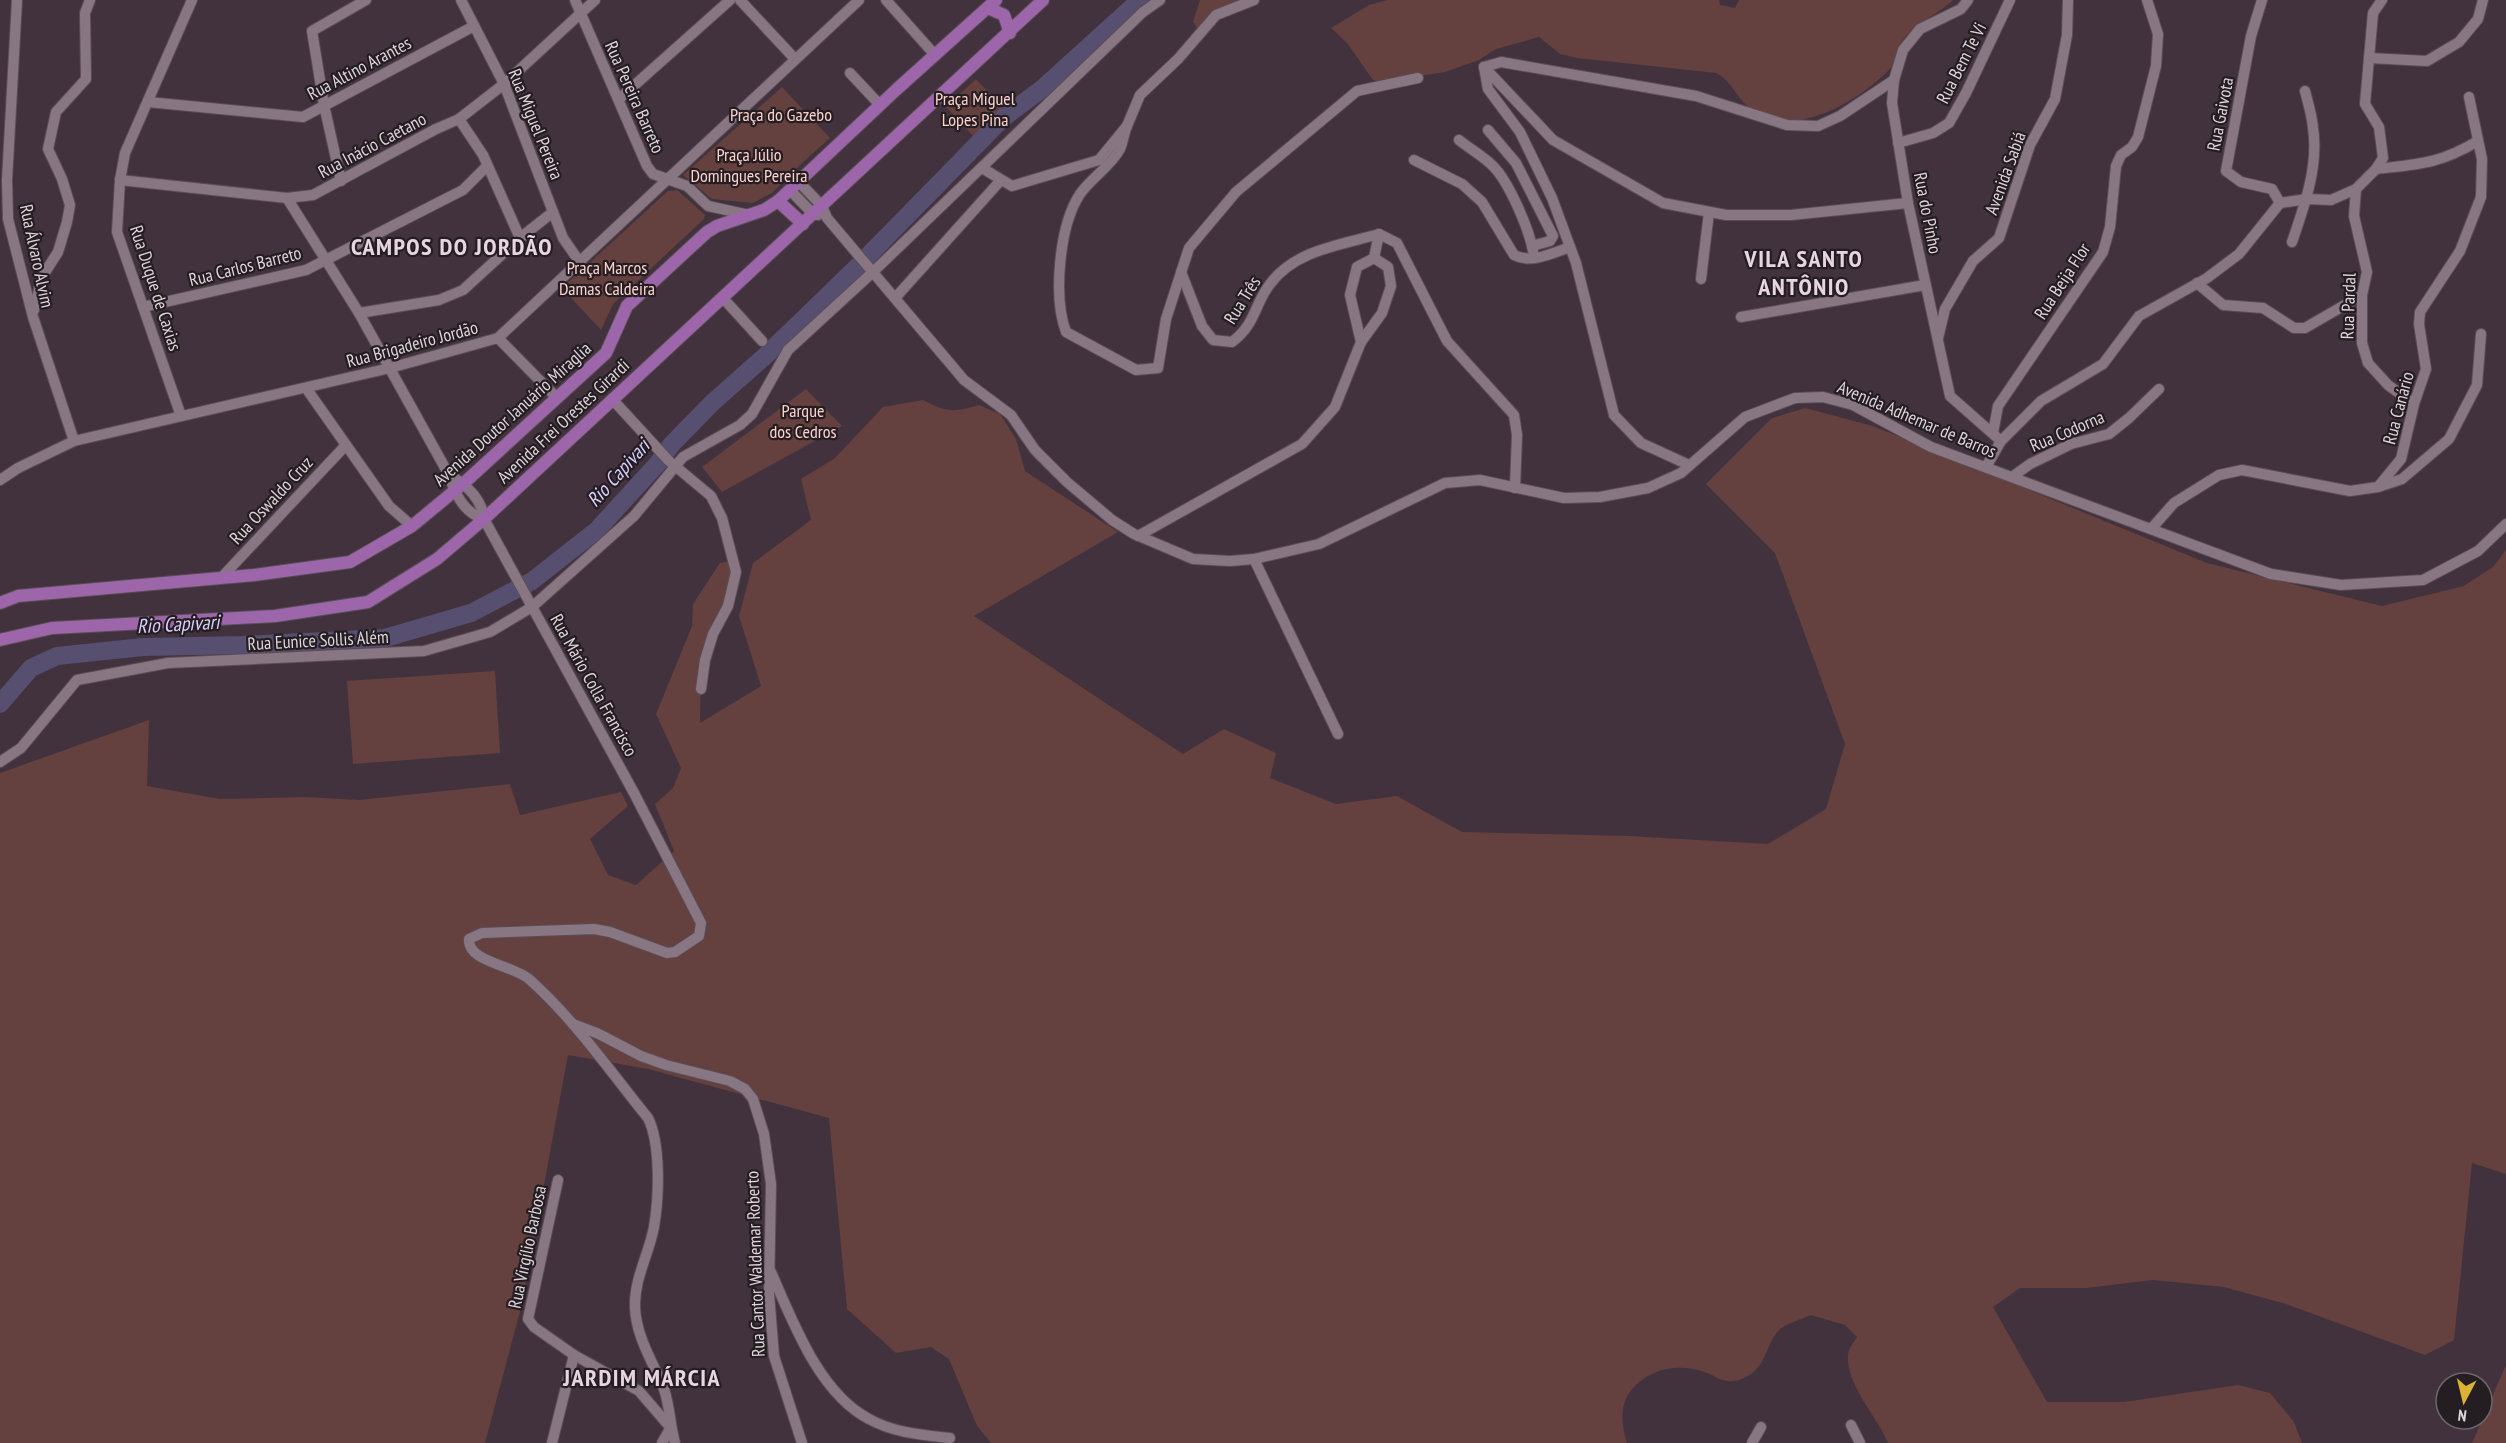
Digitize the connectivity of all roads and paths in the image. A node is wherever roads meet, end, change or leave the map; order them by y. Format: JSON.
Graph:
{"nodes":[{"id":1,"x":16,"y":0,"type":"edge"},
{"id":2,"x":90,"y":0,"type":"edge"},
{"id":3,"x":192,"y":0,"type":"edge"},
{"id":4,"x":366,"y":0,"type":"edge"},
{"id":5,"x":460,"y":0,"type":"edge"},
{"id":6,"x":574,"y":0,"type":"edge"},
{"id":7,"x":595,"y":0,"type":"edge"},
{"id":8,"x":730,"y":0,"type":"edge"},
{"id":9,"x":740,"y":0,"type":"edge"},
{"id":10,"x":859,"y":0,"type":"edge"},
{"id":11,"x":886,"y":0,"type":"edge"},
{"id":12,"x":1043,"y":0,"type":"edge"},
{"id":13,"x":1160,"y":0,"type":"edge"},
{"id":14,"x":1254,"y":0,"type":"edge"},
{"id":15,"x":1968,"y":0,"type":"edge"},
{"id":16,"x":2010,"y":0,"type":"edge"},
{"id":17,"x":2068,"y":0,"type":"edge"},
{"id":18,"x":2147,"y":0,"type":"edge"},
{"id":19,"x":2262,"y":0,"type":"edge"},
{"id":20,"x":2382,"y":0,"type":"edge"},
{"id":21,"x":2483,"y":0,"type":"edge"},
{"id":22,"x":992,"y":4,"type":"edge"},
{"id":23,"x":580,"y":14,"type":"junction"},
{"id":24,"x":474,"y":26,"type":"junction"},
{"id":25,"x":1010,"y":33,"type":"junction"},
{"id":26,"x":935,"y":55,"type":"junction"},
{"id":27,"x":2369,"y":58,"type":"junction"},
{"id":28,"x":795,"y":60,"type":"junction"},
{"id":29,"x":1484,"y":67,"type":"junction"},
{"id":30,"x":850,"y":73,"type":"dead end"},
{"id":31,"x":1418,"y":78,"type":"dead end"},
{"id":32,"x":1894,"y":81,"type":"junction"},
{"id":33,"x":504,"y":84,"type":"junction"},
{"id":34,"x":2305,"y":91,"type":"dead end"},
{"id":35,"x":2469,"y":97,"type":"dead end"},
{"id":36,"x":619,"y":99,"type":"junction"},
{"id":37,"x":148,"y":102,"type":"junction"},
{"id":38,"x":324,"y":105,"type":"junction"},
{"id":39,"x":880,"y":105,"type":"junction"},
{"id":40,"x":11,"y":110,"type":"junction"},
{"id":41,"x":0,"y":116,"type":"edge"},
{"id":42,"x":459,"y":118,"type":"junction"},
{"id":43,"x":1127,"y":126,"type":"junction"},
{"id":44,"x":1488,"y":130,"type":"dead end"},
{"id":45,"x":1459,"y":140,"type":"dead end"},
{"id":46,"x":2478,"y":141,"type":"junction"},
{"id":47,"x":1898,"y":143,"type":"junction"},
{"id":48,"x":1414,"y":160,"type":"dead end"},
{"id":49,"x":488,"y":166,"type":"junction"},
{"id":50,"x":981,"y":168,"type":"junction"},
{"id":51,"x":2376,"y":169,"type":"junction"},
{"id":52,"x":667,"y":178,"type":"junction"},
{"id":53,"x":120,"y":180,"type":"junction"},
{"id":54,"x":1001,"y":180,"type":"junction"},
{"id":55,"x":341,"y":181,"type":"junction"},
{"id":56,"x":795,"y":186,"type":"junction"},
{"id":57,"x":2272,"y":189,"type":"junction"},
{"id":58,"x":2356,"y":189,"type":"junction"},
{"id":59,"x":287,"y":198,"type":"junction"},
{"id":60,"x":2307,"y":199,"type":"junction"},
{"id":61,"x":778,"y":201,"type":"junction"},
{"id":62,"x":2280,"y":202,"type":"junction"},
{"id":63,"x":1908,"y":203,"type":"junction"},
{"id":64,"x":818,"y":210,"type":"junction"},
{"id":65,"x":553,"y":212,"type":"junction"},
{"id":66,"x":1709,"y":212,"type":"junction"},
{"id":67,"x":749,"y":216,"type":"junction"},
{"id":68,"x":803,"y":224,"type":"junction"},
{"id":69,"x":1379,"y":234,"type":"junction"},
{"id":70,"x":520,"y":238,"type":"junction"},
{"id":71,"x":2292,"y":243,"type":"dead end"},
{"id":72,"x":1532,"y":246,"type":"junction"},
{"id":73,"x":1570,"y":247,"type":"junction"},
{"id":74,"x":1374,"y":258,"type":"junction"},
{"id":75,"x":1535,"y":258,"type":"junction"},
{"id":76,"x":326,"y":261,"type":"junction"},
{"id":77,"x":579,"y":261,"type":"junction"},
{"id":78,"x":872,"y":268,"type":"junction"},
{"id":79,"x":1181,"y":272,"type":"junction"},
{"id":80,"x":1701,"y":279,"type":"dead end"},
{"id":81,"x":2196,"y":283,"type":"junction"},
{"id":82,"x":1925,"y":285,"type":"junction"},
{"id":83,"x":2362,"y":295,"type":"junction"},
{"id":84,"x":722,"y":297,"type":"junction"},
{"id":85,"x":896,"y":297,"type":"junction"},
{"id":86,"x":143,"y":307,"type":"junction"},
{"id":87,"x":359,"y":313,"type":"junction"},
{"id":88,"x":33,"y":317,"type":"junction"},
{"id":89,"x":1741,"y":317,"type":"dead end"},
{"id":90,"x":2481,"y":334,"type":"dead end"},
{"id":91,"x":498,"y":338,"type":"junction"},
{"id":92,"x":762,"y":341,"type":"dead end"},
{"id":93,"x":1937,"y":341,"type":"junction"},
{"id":94,"x":1360,"y":342,"type":"junction"},
{"id":95,"x":390,"y":368,"type":"junction"},
{"id":96,"x":306,"y":388,"type":"junction"},
{"id":97,"x":2159,"y":388,"type":"dead end"},
{"id":98,"x":557,"y":398,"type":"junction"},
{"id":99,"x":612,"y":399,"type":"junction"},
{"id":100,"x":2414,"y":404,"type":"junction"},
{"id":101,"x":181,"y":417,"type":"junction"},
{"id":102,"x":1997,"y":437,"type":"junction"},
{"id":103,"x":74,"y":441,"type":"junction"},
{"id":104,"x":346,"y":445,"type":"junction"},
{"id":105,"x":672,"y":463,"type":"junction"},
{"id":106,"x":1689,"y":465,"type":"junction"},
{"id":107,"x":1986,"y":467,"type":"junction"},
{"id":108,"x":2012,"y":477,"type":"junction"},
{"id":109,"x":0,"y":480,"type":"edge"},
{"id":110,"x":459,"y":487,"type":"junction"},
{"id":111,"x":2378,"y":487,"type":"junction"},
{"id":112,"x":1515,"y":488,"type":"junction"},
{"id":113,"x":484,"y":519,"type":"junction"},
{"id":114,"x":2506,"y":524,"type":"edge"},
{"id":115,"x":411,"y":526,"type":"junction"},
{"id":116,"x":2151,"y":529,"type":"junction"},
{"id":117,"x":1138,"y":536,"type":"junction"},
{"id":118,"x":1254,"y":560,"type":"junction"},
{"id":119,"x":221,"y":578,"type":"junction"},
{"id":120,"x":0,"y":603,"type":"edge"},
{"id":121,"x":532,"y":608,"type":"junction"},
{"id":122,"x":0,"y":640,"type":"edge"},
{"id":123,"x":701,"y":689,"type":"dead end"},
{"id":124,"x":1338,"y":734,"type":"dead end"},
{"id":125,"x":0,"y":762,"type":"edge"},
{"id":126,"x":572,"y":1024,"type":"junction"},
{"id":127,"x":558,"y":1180,"type":"dead end"},
{"id":128,"x":769,"y":1268,"type":"junction"},
{"id":129,"x":574,"y":1355,"type":"junction"},
{"id":130,"x":1851,"y":1425,"type":"dead end"},
{"id":131,"x":1761,"y":1427,"type":"dead end"},
{"id":132,"x":671,"y":1428,"type":"junction"},
{"id":133,"x":950,"y":1438,"type":"dead end"},
{"id":134,"x":552,"y":1443,"type":"edge"},
{"id":135,"x":662,"y":1443,"type":"edge"},
{"id":136,"x":675,"y":1443,"type":"edge"},
{"id":137,"x":802,"y":1443,"type":"edge"},
{"id":138,"x":1752,"y":1443,"type":"edge"},
{"id":139,"x":1860,"y":1443,"type":"edge"}],
"edges":[{"from":1,"to":40,"type":"street","name":"Rua Álvaro Alvim"},
{"from":2,"to":88,"type":"street"},
{"from":3,"to":37,"type":"street","name":"Rua Duque de Caxias"},
{"from":4,"to":38,"type":"street"},
{"from":5,"to":24,"type":"street","name":"Rua Miguel Pereira"},
{"from":6,"to":23,"type":"street","name":"Rua Pereira Barreto"},
{"from":7,"to":23,"type":"street","name":"Rua Inácio Caetano"},
{"from":8,"to":36,"type":"street"},
{"from":9,"to":28,"type":"street"},
{"from":10,"to":28,"type":"street","name":"Rua Brigadeiro Jordão"},
{"from":11,"to":26,"type":"street"},
{"from":12,"to":25,"type":"main road","name":"Avenida Frei Orestes Girardi"},
{"from":13,"to":50,"type":"street","name":"Rua Eunice Sollis Além"},
{"from":14,"to":43,"type":"street"},
{"from":15,"to":32,"type":"street","name":"Rua do Pinho"},
{"from":16,"to":47,"type":"street","name":"Rua Bem Te Vi"},
{"from":17,"to":93,"type":"street","name":"Avenida Sabiá"},
{"from":18,"to":102,"type":"street","name":"Rua Beija Flor"},
{"from":19,"to":57,"type":"street","name":"Rua Gaivota"},
{"from":20,"to":27,"type":"street"},
{"from":21,"to":27,"type":"street"},
{"from":22,"to":25,"type":"main road"},
{"from":22,"to":26,"type":"main road","name":"Avenida Doutor Januário Miraglia"},
{"from":23,"to":33,"type":"street","name":"Rua Inácio Caetano"},
{"from":23,"to":36,"type":"street","name":"Rua Pereira Barreto"},
{"from":24,"to":33,"type":"street","name":"Rua Miguel Pereira"},
{"from":24,"to":38,"type":"street","name":"Rua Altino Arantes"},
{"from":25,"to":64,"type":"main road","name":"Avenida Frei Orestes Girardi"},
{"from":26,"to":39,"type":"main road","name":"Avenida Doutor Januário Miraglia"},
{"from":27,"to":51,"type":"street"},
{"from":28,"to":52,"type":"street","name":"Rua Brigadeiro Jordão"},
{"from":29,"to":32,"type":"street"},
{"from":29,"to":66,"type":"street"},
{"from":29,"to":73,"type":"street"},
{"from":30,"to":39,"type":"street"},
{"from":31,"to":79,"type":"street"},
{"from":32,"to":47,"type":"street","name":"Rua do Pinho"},
{"from":33,"to":42,"type":"street","name":"Rua Inácio Caetano"},
{"from":33,"to":65,"type":"street","name":"Rua Miguel Pereira"},
{"from":34,"to":60,"type":"street"},
{"from":35,"to":46,"type":"street","name":"Rua Canário"},
{"from":36,"to":52,"type":"street","name":"Rua Pereira Barreto"},
{"from":37,"to":38,"type":"street","name":"Rua Altino Arantes"},
{"from":37,"to":53,"type":"street","name":"Rua Duque de Caxias"},
{"from":38,"to":55,"type":"street"},
{"from":39,"to":56,"type":"main road","name":"Avenida Doutor Januário Miraglia"},
{"from":40,"to":41,"type":"street"},
{"from":40,"to":88,"type":"street","name":"Rua Álvaro Alvim"},
{"from":42,"to":49,"type":"street"},
{"from":42,"to":55,"type":"street","name":"Rua Inácio Caetano"},
{"from":43,"to":54,"type":"street"},
{"from":43,"to":79,"type":"street"},
{"from":44,"to":72,"type":"street"},
{"from":45,"to":72,"type":"street"},
{"from":46,"to":51,"type":"street"},
{"from":46,"to":100,"type":"street","name":"Rua Canário"},
{"from":47,"to":63,"type":"street","name":"Rua do Pinho"},
{"from":48,"to":75,"type":"street"},
{"from":49,"to":70,"type":"street"},
{"from":49,"to":76,"type":"street","name":"Rua Carlos Barreto"},
{"from":50,"to":54,"type":"street"},
{"from":50,"to":78,"type":"street","name":"Rua Eunice Sollis Além"},
{"from":51,"to":58,"type":"street"},
{"from":52,"to":67,"type":"street","name":"Rua Pereira Barreto"},
{"from":52,"to":77,"type":"street","name":"Rua Brigadeiro Jordão"},
{"from":53,"to":59,"type":"street","name":"Rua Inácio Caetano"},
{"from":53,"to":86,"type":"street","name":"Rua Duque de Caxias"},
{"from":54,"to":85,"type":"street"},
{"from":55,"to":59,"type":"street","name":"Rua Inácio Caetano"},
{"from":56,"to":61,"type":"main road","name":"Avenida Doutor Januário Miraglia"},
{"from":56,"to":64,"type":"street"},
{"from":57,"to":60,"type":"street"},
{"from":57,"to":62,"type":"street"},
{"from":58,"to":60,"type":"street"},
{"from":58,"to":83,"type":"street","name":"Rua Pardal"},
{"from":59,"to":76,"type":"street"},
{"from":60,"to":62,"type":"street"},
{"from":60,"to":71,"type":"street"},
{"from":61,"to":67,"type":"main road","name":"Avenida Doutor Januário Miraglia"},
{"from":61,"to":68,"type":"main road"},
{"from":62,"to":81,"type":"street"},
{"from":63,"to":66,"type":"street"},
{"from":63,"to":82,"type":"street","name":"Rua do Pinho"},
{"from":64,"to":68,"type":"main road","name":"Avenida Frei Orestes Girardi"},
{"from":64,"to":78,"type":"street","name":"Avenida Adhemar de Barros"},
{"from":65,"to":70,"type":"street"},
{"from":65,"to":77,"type":"street","name":"Rua Miguel Pereira"},
{"from":66,"to":80,"type":"street"},
{"from":67,"to":98,"type":"main road","name":"Avenida Doutor Januário Miraglia"},
{"from":68,"to":84,"type":"main road","name":"Avenida Frei Orestes Girardi"},
{"from":69,"to":74,"type":"street"},
{"from":69,"to":79,"type":"street","name":"Rua Três"},
{"from":69,"to":112,"type":"street"},
{"from":70,"to":87,"type":"street"},
{"from":72,"to":75,"type":"street"},
{"from":73,"to":75,"type":"street"},
{"from":73,"to":106,"type":"street"},
{"from":74,"to":94,"type":"street"},
{"from":74,"to":94,"type":"street"},
{"from":76,"to":86,"type":"street","name":"Rua Carlos Barreto"},
{"from":76,"to":87,"type":"street"},
{"from":77,"to":91,"type":"street","name":"Rua Brigadeiro Jordão"},
{"from":78,"to":85,"type":"street","name":"Avenida Adhemar de Barros"},
{"from":78,"to":105,"type":"street","name":"Rua Eunice Sollis Além"},
{"from":81,"to":83,"type":"street"},
{"from":81,"to":102,"type":"street"},
{"from":82,"to":89,"type":"street"},
{"from":82,"to":93,"type":"street","name":"Rua do Pinho"},
{"from":83,"to":100,"type":"street","name":"Rua Pardal"},
{"from":84,"to":92,"type":"street"},
{"from":84,"to":99,"type":"main road","name":"Avenida Frei Orestes Girardi"},
{"from":85,"to":117,"type":"street","name":"Avenida Adhemar de Barros"},
{"from":86,"to":101,"type":"street","name":"Rua Duque de Caxias"},
{"from":87,"to":95,"type":"street"},
{"from":88,"to":103,"type":"street","name":"Rua Álvaro Alvim"},
{"from":90,"to":111,"type":"street"},
{"from":91,"to":95,"type":"street","name":"Rua Brigadeiro Jordão"},
{"from":91,"to":98,"type":"street"},
{"from":93,"to":102,"type":"street","name":"Rua do Pinho"},
{"from":94,"to":117,"type":"street"},
{"from":95,"to":96,"type":"street","name":"Rua Brigadeiro Jordão"},
{"from":95,"to":110,"type":"street"},
{"from":96,"to":101,"type":"street","name":"Rua Brigadeiro Jordão"},
{"from":96,"to":104,"type":"street"},
{"from":97,"to":108,"type":"street","name":"Rua Codorna"},
{"from":98,"to":110,"type":"main road","name":"Avenida Doutor Januário Miraglia"},
{"from":99,"to":105,"type":"street"},
{"from":99,"to":113,"type":"main road","name":"Avenida Frei Orestes Girardi"},
{"from":100,"to":111,"type":"street","name":"Rua Canário"},
{"from":101,"to":103,"type":"street","name":"Rua Brigadeiro Jordão"},
{"from":102,"to":107,"type":"street"},
{"from":103,"to":109,"type":"street","name":"Rua Brigadeiro Jordão"},
{"from":104,"to":115,"type":"street"},
{"from":104,"to":119,"type":"street","name":"Rua Oswaldo Cruz"},
{"from":105,"to":121,"type":"street","name":"Rua Eunice Sollis Além"},
{"from":105,"to":123,"type":"street"},
{"from":106,"to":107,"type":"street","name":"Avenida Adhemar de Barros"},
{"from":106,"to":112,"type":"street","name":"Avenida Adhemar de Barros"},
{"from":107,"to":108,"type":"street","name":"Avenida Adhemar de Barros"},
{"from":108,"to":116,"type":"street","name":"Avenida Adhemar de Barros"},
{"from":110,"to":113,"type":"street","name":"Rua Mário Colla Francisco"},
{"from":110,"to":115,"type":"main road","name":"Avenida Doutor Januário Miraglia"},
{"from":111,"to":116,"type":"street"},
{"from":112,"to":118,"type":"street","name":"Avenida Adhemar de Barros"},
{"from":113,"to":121,"type":"street","name":"Rua Mário Colla Francisco"},
{"from":113,"to":122,"type":"main road","name":"Avenida Frei Orestes Girardi"},
{"from":114,"to":116,"type":"street","name":"Avenida Adhemar de Barros"},
{"from":115,"to":119,"type":"main road","name":"Avenida Doutor Januário Miraglia"},
{"from":117,"to":118,"type":"street","name":"Avenida Adhemar de Barros"},
{"from":118,"to":124,"type":"street"},
{"from":119,"to":120,"type":"main road","name":"Avenida Doutor Januário Miraglia"},
{"from":121,"to":125,"type":"street","name":"Rua Eunice Sollis Além"},
{"from":121,"to":126,"type":"street","name":"Rua Mário Colla Francisco"},
{"from":126,"to":128,"type":"street","name":"Rua Cantor Waldemar Roberto"},
{"from":126,"to":132,"type":"street"},
{"from":127,"to":129,"type":"street","name":"Rua Virgílio Barbosa"},
{"from":128,"to":133,"type":"street"},
{"from":128,"to":137,"type":"street","name":"Rua Cantor Waldemar Roberto"},
{"from":129,"to":132,"type":"street","name":"Rua Virgílio Barbosa"},
{"from":129,"to":134,"type":"street"},
{"from":130,"to":139,"type":"street"},
{"from":131,"to":138,"type":"street"},
{"from":132,"to":135,"type":"street"},
{"from":132,"to":136,"type":"street"}]}
